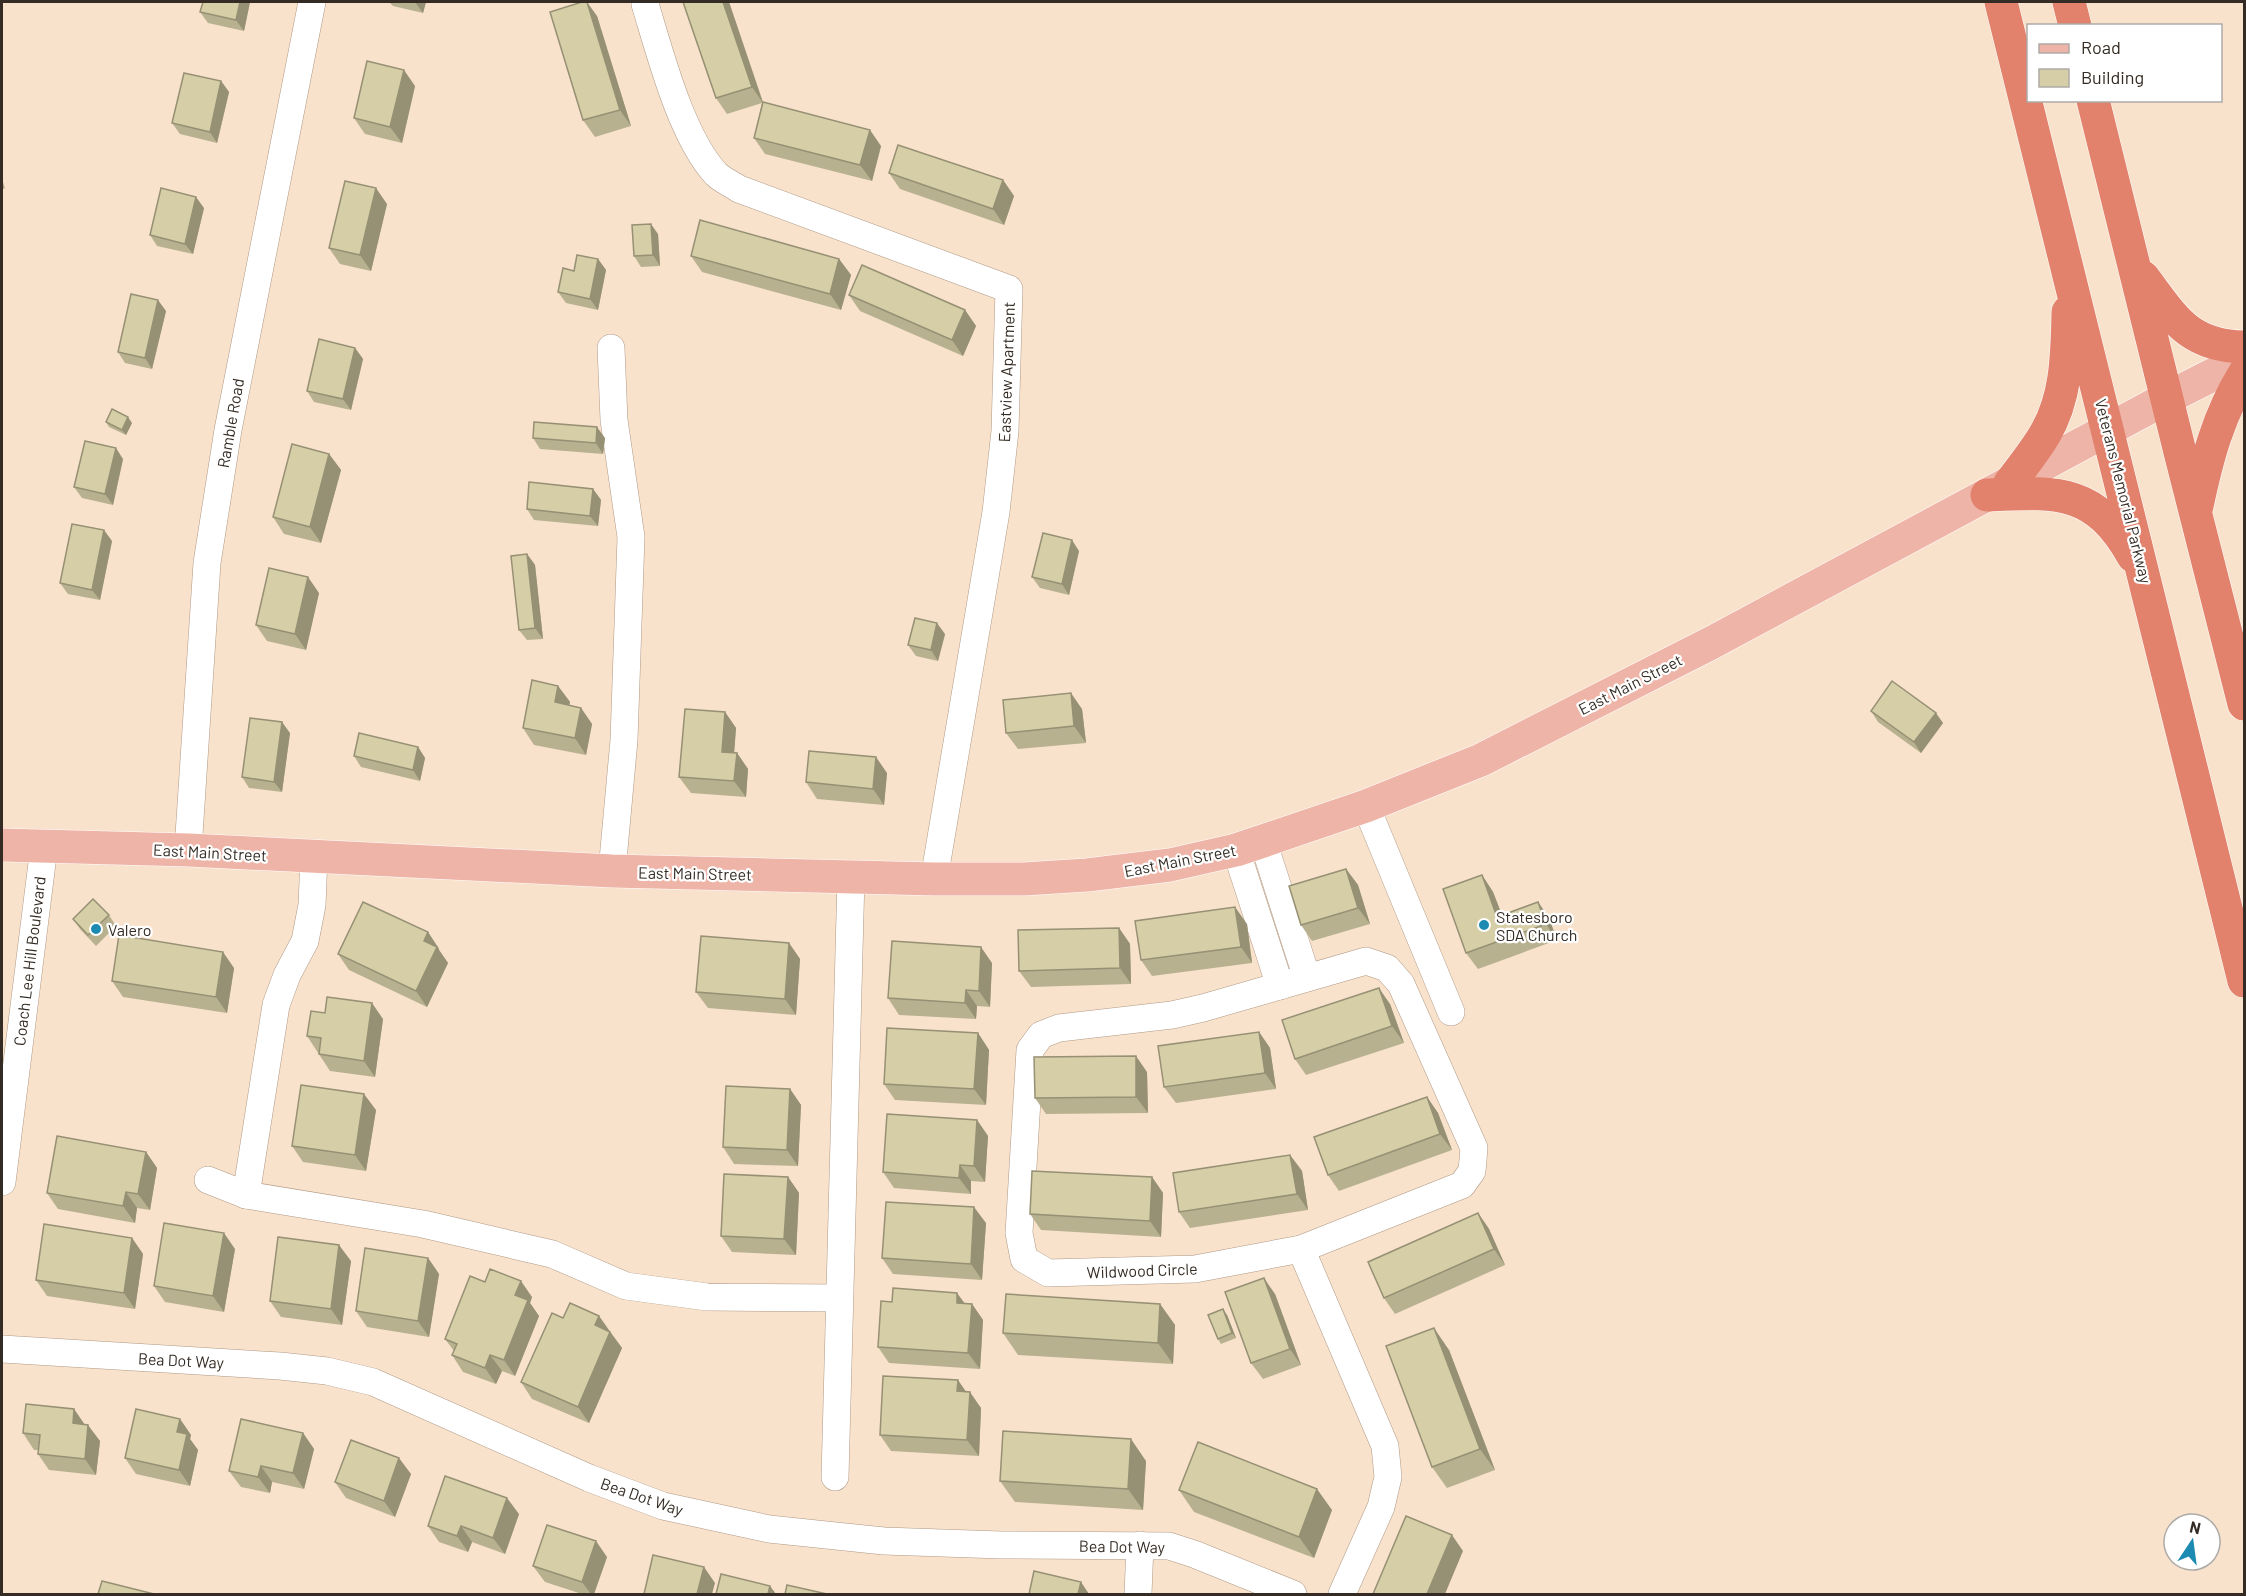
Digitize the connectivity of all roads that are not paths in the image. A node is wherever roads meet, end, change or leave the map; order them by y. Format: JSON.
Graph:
{"nodes":[{"id":1,"x":312,"y":2,"type":"edge"},
{"id":2,"x":2001,"y":2,"type":"edge"},
{"id":3,"x":2068,"y":2,"type":"edge"},
{"id":4,"x":645,"y":4,"type":"dead end"},
{"id":5,"x":2074,"y":24,"type":"edge"},
{"id":6,"x":2094,"y":102,"type":"edge"},
{"id":7,"x":2135,"y":267,"type":"junction"},
{"id":8,"x":2070,"y":274,"type":"junction"},
{"id":9,"x":2244,"y":347,"type":"edge"},
{"id":10,"x":610,"y":348,"type":"dead end"},
{"id":11,"x":2244,"y":359,"type":"edge"},
{"id":12,"x":2244,"y":374,"type":"edge"},
{"id":13,"x":2167,"y":398,"type":"junction"},
{"id":14,"x":2109,"y":430,"type":"junction"},
{"id":15,"x":1999,"y":489,"type":"junction"},
{"id":16,"x":2196,"y":514,"type":"junction"},
{"id":17,"x":2146,"y":579,"type":"junction"},
{"id":18,"x":2244,"y":705,"type":"edge"},
{"id":19,"x":1366,"y":806,"type":"junction"},
{"id":20,"x":2,"y":845,"type":"edge"},
{"id":21,"x":1250,"y":846,"type":"junction"},
{"id":22,"x":44,"y":847,"type":"junction"},
{"id":23,"x":188,"y":850,"type":"junction"},
{"id":24,"x":314,"y":857,"type":"junction"},
{"id":25,"x":612,"y":871,"type":"junction"},
{"id":26,"x":852,"y":877,"type":"junction"},
{"id":27,"x":934,"y":879,"type":"junction"},
{"id":28,"x":1307,"y":978,"type":"junction"},
{"id":29,"x":2244,"y":981,"type":"edge"},
{"id":30,"x":1280,"y":986,"type":"junction"},
{"id":31,"x":1451,"y":1012,"type":"dead end"},
{"id":32,"x":208,"y":1180,"type":"dead end"},
{"id":33,"x":2,"y":1182,"type":"edge"},
{"id":34,"x":246,"y":1195,"type":"junction"},
{"id":35,"x":1301,"y":1249,"type":"junction"},
{"id":36,"x":839,"y":1298,"type":"junction"},
{"id":37,"x":2,"y":1349,"type":"edge"},
{"id":38,"x":835,"y":1477,"type":"dead end"},
{"id":39,"x":1140,"y":1545,"type":"junction"},
{"id":40,"x":1138,"y":1594,"type":"edge"},
{"id":41,"x":1293,"y":1594,"type":"edge"},
{"id":42,"x":1342,"y":1594,"type":"edge"}],
"edges":[{"from":1,"to":23,"type":"street","name":"Ramble Road"},
{"from":2,"to":8,"type":"highway","name":"Veterans Memorial Parkway"},
{"from":3,"to":5,"type":"highway"},
{"from":4,"to":27,"type":"street","name":"Eastview Apartment"},
{"from":6,"to":7,"type":"highway"},
{"from":7,"to":9,"type":"highway"},
{"from":7,"to":13,"type":"highway"},
{"from":8,"to":14,"type":"highway","name":"Veterans Memorial Parkway"},
{"from":8,"to":15,"type":"highway"},
{"from":10,"to":25,"type":"street"},
{"from":11,"to":13,"type":"main road","name":"East Main Street"},
{"from":12,"to":16,"type":"highway"},
{"from":13,"to":14,"type":"main road","name":"East Main Street"},
{"from":13,"to":16,"type":"highway"},
{"from":14,"to":15,"type":"main road","name":"East Main Street"},
{"from":14,"to":17,"type":"highway","name":"Veterans Memorial Parkway"},
{"from":15,"to":17,"type":"highway"},
{"from":15,"to":19,"type":"main road","name":"East Main Street"},
{"from":16,"to":18,"type":"highway"},
{"from":17,"to":29,"type":"highway","name":"Veterans Memorial Parkway"},
{"from":19,"to":21,"type":"main road","name":"East Main Street"},
{"from":19,"to":31,"type":"street"},
{"from":20,"to":22,"type":"main road","name":"East Main Street"},
{"from":21,"to":27,"type":"main road","name":"East Main Street"},
{"from":21,"to":28,"type":"street"},
{"from":21,"to":30,"type":"street"},
{"from":22,"to":23,"type":"main road","name":"East Main Street"},
{"from":22,"to":33,"type":"street","name":"Coach Lee Hill Boulevard"},
{"from":23,"to":24,"type":"main road","name":"East Main Street"},
{"from":24,"to":25,"type":"main road","name":"East Main Street"},
{"from":24,"to":34,"type":"street"},
{"from":25,"to":26,"type":"main road","name":"East Main Street"},
{"from":26,"to":27,"type":"main road","name":"East Main Street"},
{"from":26,"to":36,"type":"street"},
{"from":28,"to":30,"type":"street","name":"Wildwood Circle"},
{"from":28,"to":35,"type":"street","name":"Wildwood Circle"},
{"from":30,"to":35,"type":"street","name":"Wildwood Circle"},
{"from":32,"to":34,"type":"street"},
{"from":34,"to":36,"type":"street"},
{"from":35,"to":42,"type":"street"},
{"from":36,"to":38,"type":"street"},
{"from":37,"to":39,"type":"street","name":"Bea Dot Way"},
{"from":39,"to":40,"type":"street"},
{"from":39,"to":41,"type":"street","name":"Bea Dot Way"}]}
